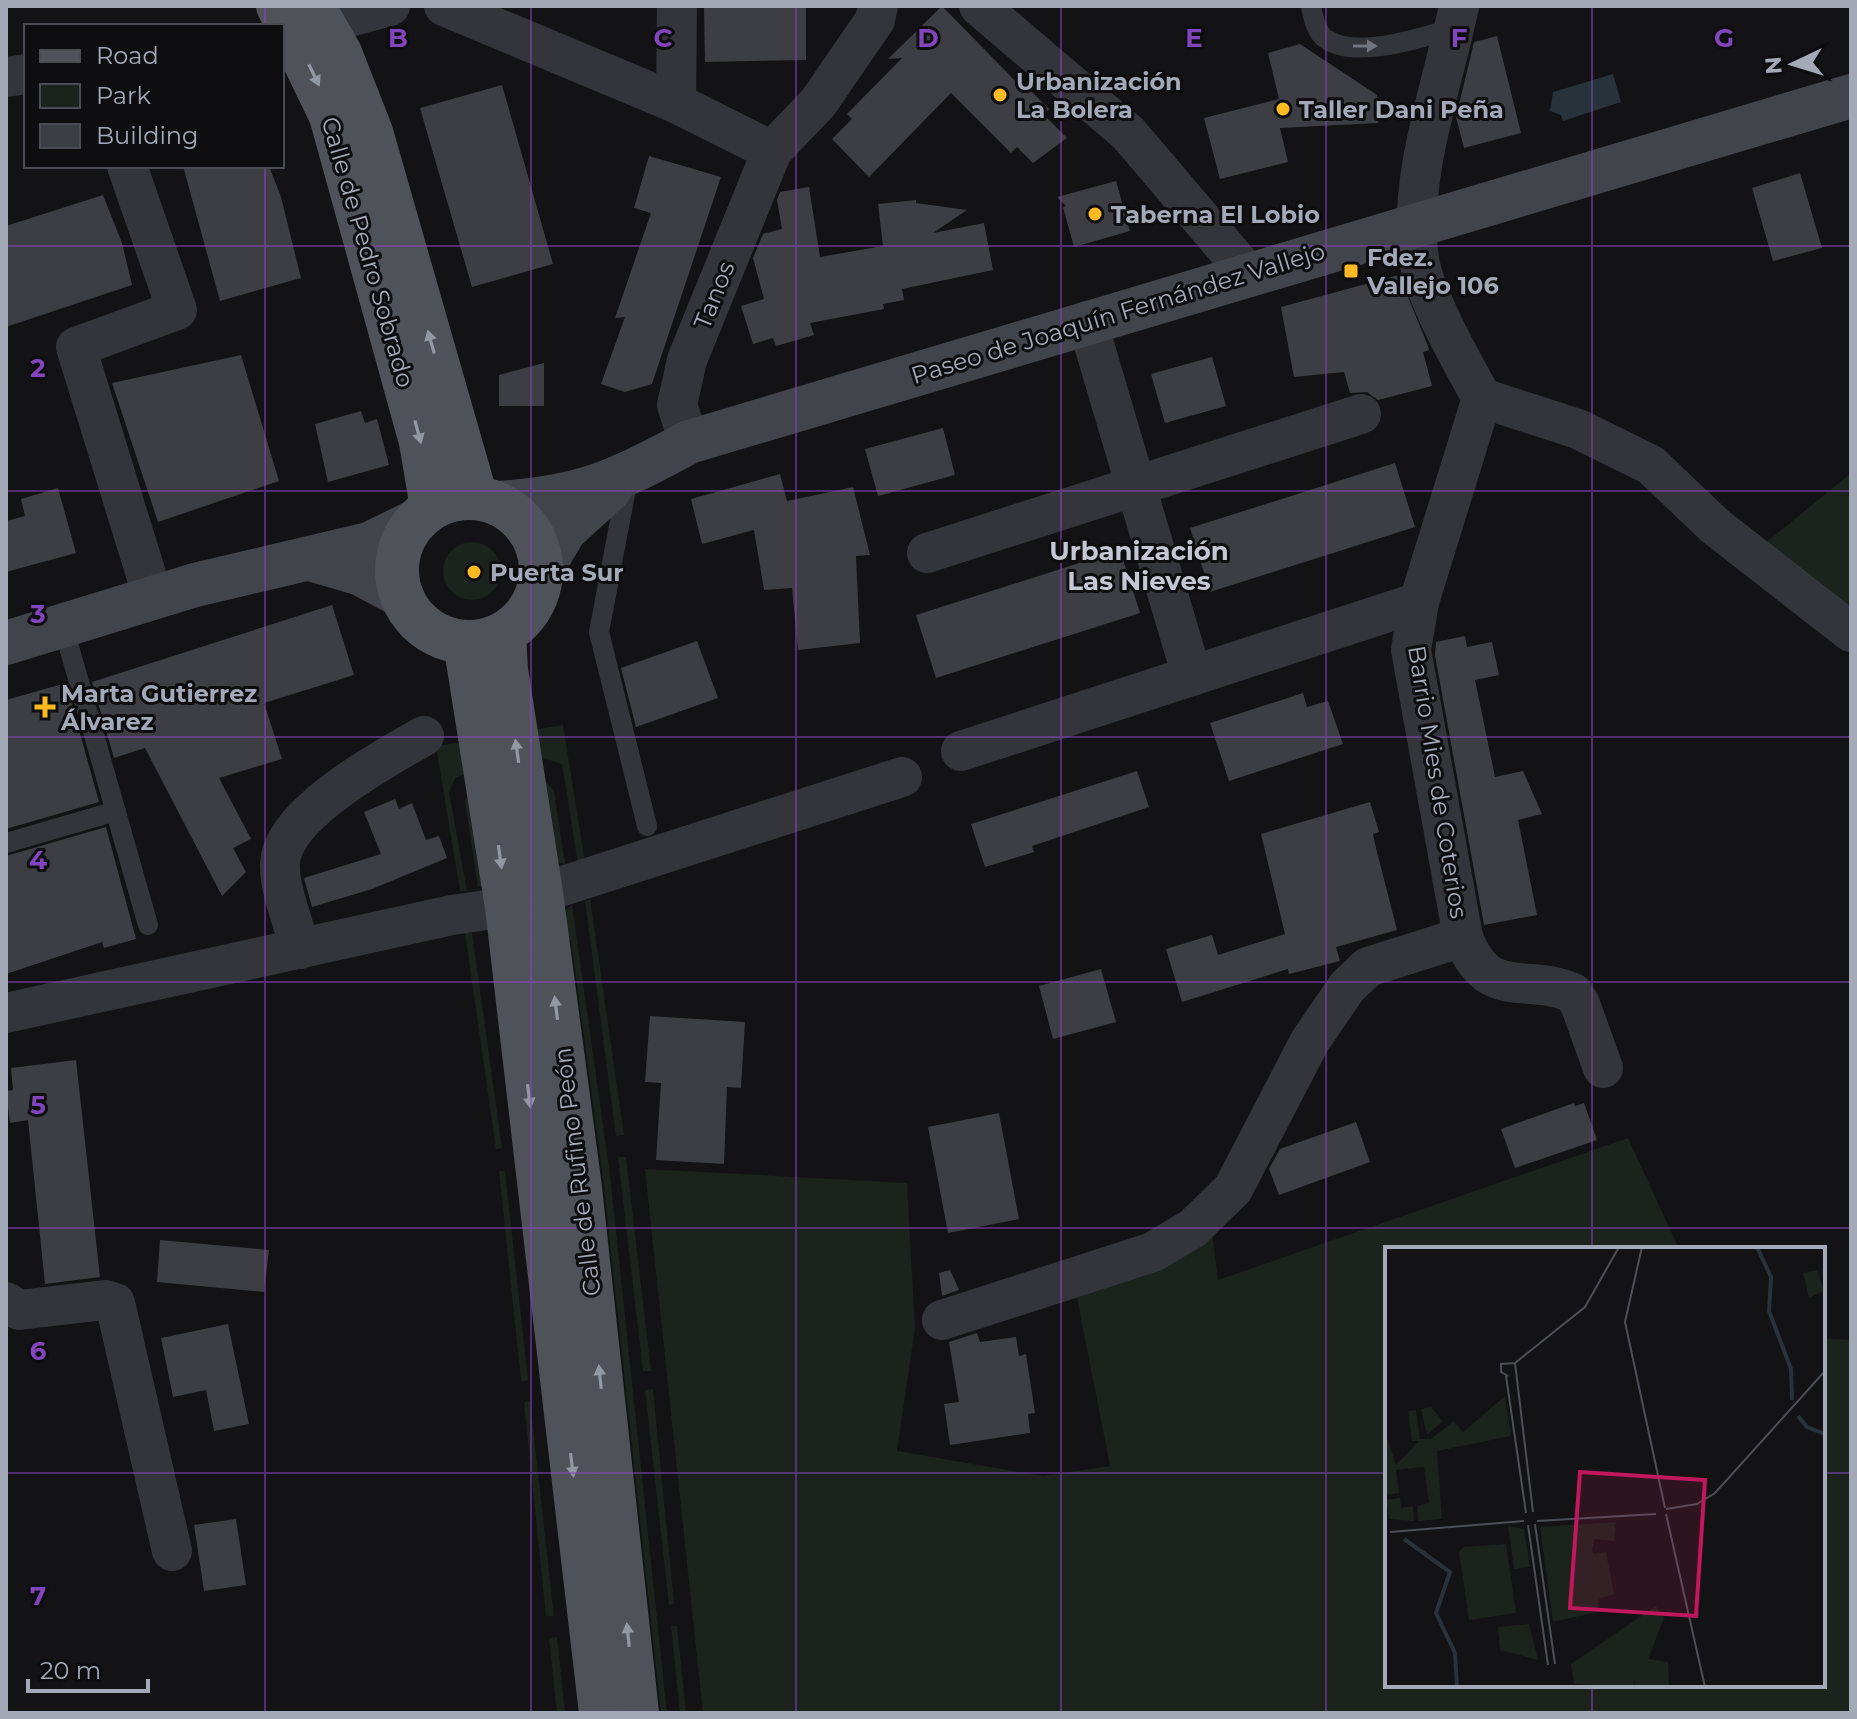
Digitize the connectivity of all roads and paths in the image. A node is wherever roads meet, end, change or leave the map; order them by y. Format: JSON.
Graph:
{"nodes":[{"id":1,"x":390,"y":6,"type":"edge"},
{"id":2,"x":444,"y":6,"type":"edge"},
{"id":3,"x":677,"y":6,"type":"edge"},
{"id":4,"x":878,"y":6,"type":"edge"},
{"id":5,"x":979,"y":6,"type":"edge"},
{"id":6,"x":1311,"y":6,"type":"edge"},
{"id":7,"x":1457,"y":17,"type":"edge"},
{"id":8,"x":298,"y":20,"type":"edge"},
{"id":9,"x":1851,"y":96,"type":"edge"},
{"id":10,"x":676,"y":103,"type":"junction"},
{"id":11,"x":772,"y":151,"type":"junction"},
{"id":12,"x":128,"y":168,"type":"edge"},
{"id":13,"x":1416,"y":226,"type":"junction"},
{"id":14,"x":1249,"y":275,"type":"junction"},
{"id":15,"x":1087,"y":321,"type":"junction"},
{"id":16,"x":1482,"y":398,"type":"junction"},
{"id":17,"x":1361,"y":414,"type":"dead end"},
{"id":18,"x":689,"y":442,"type":"junction"},
{"id":19,"x":625,"y":478,"type":"junction"},
{"id":20,"x":1136,"y":487,"type":"junction"},
{"id":21,"x":486,"y":500,"type":"junction"},
{"id":22,"x":424,"y":514,"type":"junction"},
{"id":23,"x":927,"y":553,"type":"dead end"},
{"id":24,"x":310,"y":559,"type":"junction"},
{"id":25,"x":541,"y":570,"type":"junction"},
{"id":26,"x":402,"y":596,"type":"junction"},
{"id":27,"x":153,"y":597,"type":"junction"},
{"id":28,"x":1419,"y":602,"type":"junction"},
{"id":29,"x":63,"y":626,"type":"junction"},
{"id":30,"x":1849,"y":628,"type":"edge"},
{"id":31,"x":485,"y":638,"type":"junction"},
{"id":32,"x":6,"y":643,"type":"edge"},
{"id":33,"x":1192,"y":676,"type":"junction"},
{"id":34,"x":424,"y":736,"type":"dead end"},
{"id":35,"x":961,"y":751,"type":"dead end"},
{"id":36,"x":902,"y":777,"type":"dead end"},
{"id":37,"x":116,"y":811,"type":"junction"},
{"id":38,"x":647,"y":826,"type":"dead end"},
{"id":39,"x":6,"y":843,"type":"edge"},
{"id":40,"x":524,"y":900,"type":"junction"},
{"id":41,"x":148,"y":925,"type":"dead end"},
{"id":42,"x":1463,"y":937,"type":"junction"},
{"id":43,"x":300,"y":949,"type":"junction"},
{"id":44,"x":6,"y":1013,"type":"edge"},
{"id":45,"x":1603,"y":1068,"type":"dead end"},
{"id":46,"x":6,"y":1302,"type":"edge"},
{"id":47,"x":942,"y":1320,"type":"dead end"},
{"id":48,"x":172,"y":1551,"type":"dead end"},
{"id":49,"x":601,"y":1713,"type":"edge"},
{"id":50,"x":637,"y":1713,"type":"edge"}],
"edges":[{"from":1,"to":8,"type":"street"},
{"from":2,"to":10,"type":"street"},
{"from":3,"to":10,"type":"street"},
{"from":4,"to":11,"type":"street","name":"Tanos"},
{"from":5,"to":14,"type":"street"},
{"from":6,"to":7,"type":"lane","one_way":true},
{"from":7,"to":13,"type":"street"},
{"from":21,"to":8,"type":"main road","name":"Calle de Pedro Sobrado","one_way":true},
{"from":8,"to":22,"type":"main road","name":"Calle de Pedro Sobrado","one_way":true},
{"from":9,"to":13,"type":"street","name":"Paseo de Joaquín Fernández Vallejo"},
{"from":10,"to":11,"type":"street"},
{"from":11,"to":18,"type":"street","name":"Tanos"},
{"from":12,"to":27,"type":"street"},
{"from":13,"to":14,"type":"street","name":"Paseo de Joaquín Fernández Vallejo"},
{"from":13,"to":16,"type":"street"},
{"from":14,"to":15,"type":"street","name":"Paseo de Joaquín Fernández Vallejo"},
{"from":15,"to":18,"type":"street","name":"Paseo de Joaquín Fernández Vallejo"},
{"from":15,"to":20,"type":"street"},
{"from":16,"to":28,"type":"street","name":"Barrio Mies de Coterios"},
{"from":16,"to":30,"type":"street"},
{"from":17,"to":20,"type":"street"},
{"from":18,"to":19,"type":"street","name":"Paseo de Joaquín Fernández Vallejo"},
{"from":19,"to":21,"type":"street","name":"Paseo de Joaquín Fernández Vallejo"},
{"from":19,"to":25,"type":"street","name":"Paseo de Joaquín Fernández Vallejo"},
{"from":19,"to":38,"type":"lane"},
{"from":20,"to":23,"type":"street"},
{"from":20,"to":33,"type":"street"},
{"from":21,"to":22,"type":"main road"},
{"from":21,"to":25,"type":"main road"},
{"from":22,"to":24,"type":"street"},
{"from":22,"to":26,"type":"main road"},
{"from":24,"to":26,"type":"street"},
{"from":24,"to":27,"type":"street"},
{"from":25,"to":31,"type":"main road"},
{"from":26,"to":31,"type":"main road"},
{"from":27,"to":29,"type":"street"},
{"from":28,"to":33,"type":"street"},
{"from":28,"to":42,"type":"street","name":"Barrio Mies de Coterios"},
{"from":29,"to":32,"type":"street"},
{"from":29,"to":37,"type":"lane"},
{"from":31,"to":40,"type":"main road","name":"Calle de Rufino Peón"},
{"from":33,"to":35,"type":"street"},
{"from":34,"to":43,"type":"street"},
{"from":36,"to":40,"type":"street"},
{"from":37,"to":39,"type":"lane"},
{"from":37,"to":41,"type":"lane"},
{"from":40,"to":43,"type":"street"},
{"from":40,"to":49,"type":"main road","name":"Calle de Rufino Peón","one_way":true},
{"from":50,"to":40,"type":"main road","name":"Calle de Rufino Peón","one_way":true},
{"from":42,"to":45,"type":"street","name":"Barrio Mies de Coterios"},
{"from":42,"to":47,"type":"street","name":"Barrio Mies de Coterios"},
{"from":43,"to":44,"type":"street"},
{"from":46,"to":48,"type":"street"}]}
